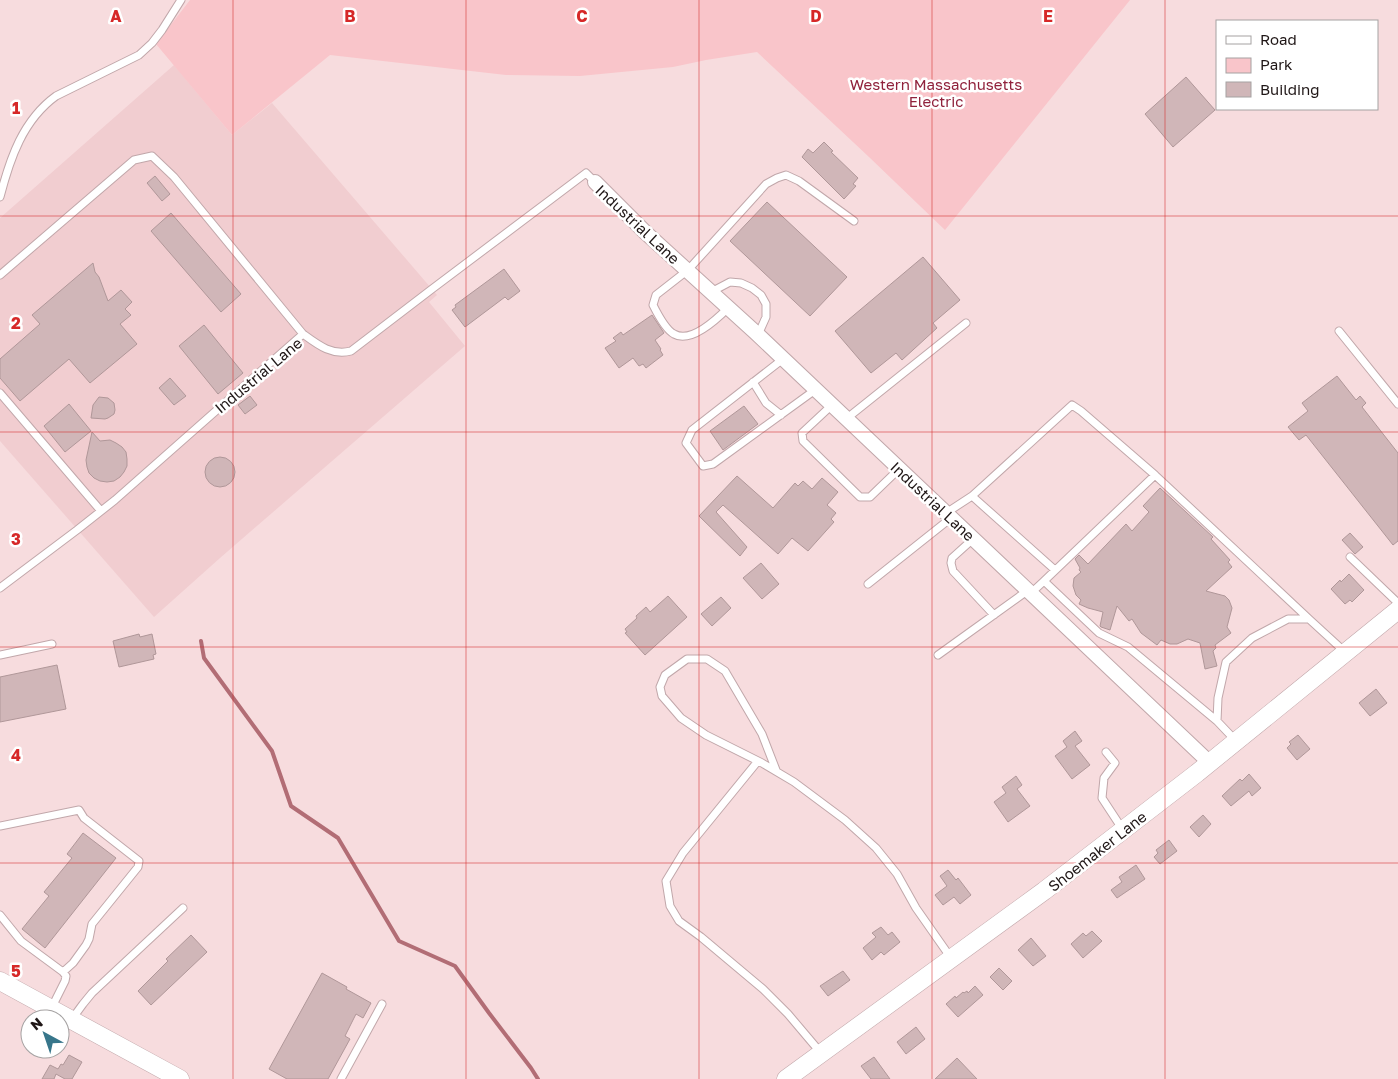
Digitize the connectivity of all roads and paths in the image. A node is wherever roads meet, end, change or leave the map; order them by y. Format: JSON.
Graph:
{"nodes":[{"id":1,"x":181,"y":0,"type":"edge"},
{"id":2,"x":594,"y":182,"type":"joint"},
{"id":3,"x":0,"y":196,"type":"edge"},
{"id":4,"x":854,"y":221,"type":"dead end"},
{"id":5,"x":688,"y":270,"type":"junction"},
{"id":6,"x":0,"y":275,"type":"edge"},
{"id":7,"x":711,"y":292,"type":"junction"},
{"id":8,"x":728,"y":308,"type":"junction"},
{"id":9,"x":966,"y":323,"type":"dead end"},
{"id":10,"x":1339,"y":330,"type":"dead end"},
{"id":11,"x":303,"y":334,"type":"junction"},
{"id":12,"x":758,"y":335,"type":"junction"},
{"id":13,"x":782,"y":358,"type":"junction"},
{"id":14,"x":753,"y":382,"type":"junction"},
{"id":15,"x":815,"y":390,"type":"junction"},
{"id":16,"x":0,"y":393,"type":"edge"},
{"id":17,"x":1398,"y":404,"type":"edge"},
{"id":18,"x":832,"y":405,"type":"junction"},
{"id":19,"x":781,"y":414,"type":"junction"},
{"id":20,"x":846,"y":419,"type":"junction"},
{"id":21,"x":899,"y":469,"type":"junction"},
{"id":22,"x":1155,"y":475,"type":"junction"},
{"id":23,"x":972,"y":496,"type":"junction"},
{"id":24,"x":101,"y":511,"type":"junction"},
{"id":25,"x":948,"y":516,"type":"junction"},
{"id":26,"x":973,"y":539,"type":"junction"},
{"id":27,"x":1350,"y":557,"type":"dead end"},
{"id":28,"x":1055,"y":570,"type":"junction"},
{"id":29,"x":1044,"y":581,"type":"junction"},
{"id":30,"x":868,"y":584,"type":"dead end"},
{"id":31,"x":0,"y":588,"type":"edge"},
{"id":32,"x":1029,"y":592,"type":"junction"},
{"id":33,"x":1398,"y":603,"type":"edge"},
{"id":34,"x":1398,"y":610,"type":"edge"},
{"id":35,"x":994,"y":614,"type":"junction"},
{"id":36,"x":1309,"y":618,"type":"junction"},
{"id":37,"x":52,"y":644,"type":"dead end"},
{"id":38,"x":1346,"y":653,"type":"junction"},
{"id":39,"x":0,"y":655,"type":"edge"},
{"id":40,"x":938,"y":655,"type":"dead end"},
{"id":41,"x":1217,"y":721,"type":"junction"},
{"id":42,"x":1236,"y":742,"type":"junction"},
{"id":43,"x":1106,"y":752,"type":"dead end"},
{"id":44,"x":758,"y":761,"type":"junction"},
{"id":45,"x":1210,"y":763,"type":"junction"},
{"id":46,"x":776,"y":770,"type":"junction"},
{"id":47,"x":0,"y":826,"type":"edge"},
{"id":48,"x":1123,"y":831,"type":"junction"},
{"id":49,"x":184,"y":908,"type":"dead end"},
{"id":50,"x":0,"y":915,"type":"edge"},
{"id":51,"x":951,"y":959,"type":"junction"},
{"id":52,"x":63,"y":972,"type":"junction"},
{"id":53,"x":0,"y":981,"type":"edge"},
{"id":54,"x":382,"y":1004,"type":"dead end"},
{"id":55,"x":52,"y":1008,"type":"junction"},
{"id":56,"x":72,"y":1020,"type":"junction"},
{"id":57,"x":821,"y":1053,"type":"junction"},
{"id":58,"x":180,"y":1079,"type":"edge"},
{"id":59,"x":341,"y":1079,"type":"edge"},
{"id":60,"x":786,"y":1079,"type":"edge"}],
"edges":[{"from":1,"to":3,"type":"lane"},
{"from":2,"to":5,"type":"street","name":"Industrial Lane"},
{"from":2,"to":11,"type":"lane","name":"Industrial Lane"},
{"from":4,"to":5,"type":"lane"},
{"from":5,"to":7,"type":"street","name":"Industrial Lane"},
{"from":5,"to":8,"type":"lane"},
{"from":6,"to":11,"type":"lane"},
{"from":7,"to":8,"type":"street","name":"Industrial Lane"},
{"from":7,"to":12,"type":"lane"},
{"from":8,"to":12,"type":"street","name":"Industrial Lane"},
{"from":9,"to":20,"type":"lane"},
{"from":10,"to":17,"type":"lane"},
{"from":11,"to":24,"type":"lane","name":"Industrial Lane"},
{"from":12,"to":13,"type":"street","name":"Industrial Lane"},
{"from":13,"to":14,"type":"lane"},
{"from":13,"to":15,"type":"street","name":"Industrial Lane"},
{"from":14,"to":19,"type":"lane"},
{"from":14,"to":19,"type":"lane"},
{"from":15,"to":18,"type":"street","name":"Industrial Lane"},
{"from":15,"to":19,"type":"lane"},
{"from":16,"to":24,"type":"lane"},
{"from":18,"to":20,"type":"street","name":"Industrial Lane"},
{"from":18,"to":21,"type":"lane"},
{"from":20,"to":21,"type":"street","name":"Industrial Lane"},
{"from":21,"to":25,"type":"street","name":"Industrial Lane"},
{"from":22,"to":23,"type":"lane"},
{"from":22,"to":28,"type":"lane"},
{"from":22,"to":36,"type":"lane"},
{"from":23,"to":25,"type":"lane"},
{"from":23,"to":28,"type":"lane"},
{"from":24,"to":31,"type":"lane","name":"Industrial Lane"},
{"from":25,"to":26,"type":"street","name":"Industrial Lane"},
{"from":25,"to":30,"type":"lane"},
{"from":26,"to":32,"type":"street","name":"Industrial Lane"},
{"from":26,"to":35,"type":"lane"},
{"from":27,"to":33,"type":"lane"},
{"from":28,"to":29,"type":"lane"},
{"from":29,"to":32,"type":"lane"},
{"from":29,"to":41,"type":"lane"},
{"from":32,"to":35,"type":"lane"},
{"from":32,"to":45,"type":"street","name":"Industrial Lane"},
{"from":34,"to":38,"type":"street","name":"Shoemaker Lane"},
{"from":35,"to":40,"type":"lane"},
{"from":36,"to":38,"type":"lane"},
{"from":36,"to":41,"type":"lane"},
{"from":37,"to":39,"type":"lane"},
{"from":38,"to":42,"type":"street","name":"Shoemaker Lane"},
{"from":41,"to":42,"type":"lane"},
{"from":42,"to":45,"type":"street","name":"Shoemaker Lane"},
{"from":43,"to":48,"type":"lane"},
{"from":44,"to":46,"type":"lane"},
{"from":44,"to":46,"type":"lane"},
{"from":44,"to":57,"type":"lane"},
{"from":45,"to":48,"type":"street","name":"Shoemaker Lane"},
{"from":46,"to":51,"type":"lane"},
{"from":47,"to":52,"type":"lane"},
{"from":48,"to":51,"type":"street","name":"Shoemaker Lane"},
{"from":49,"to":56,"type":"lane"},
{"from":50,"to":52,"type":"lane"},
{"from":51,"to":57,"type":"street","name":"Shoemaker Lane"},
{"from":52,"to":55,"type":"lane"},
{"from":53,"to":55,"type":"street"},
{"from":54,"to":59,"type":"lane"},
{"from":55,"to":56,"type":"street"},
{"from":56,"to":58,"type":"street"},
{"from":57,"to":60,"type":"street","name":"Shoemaker Lane"}]}
